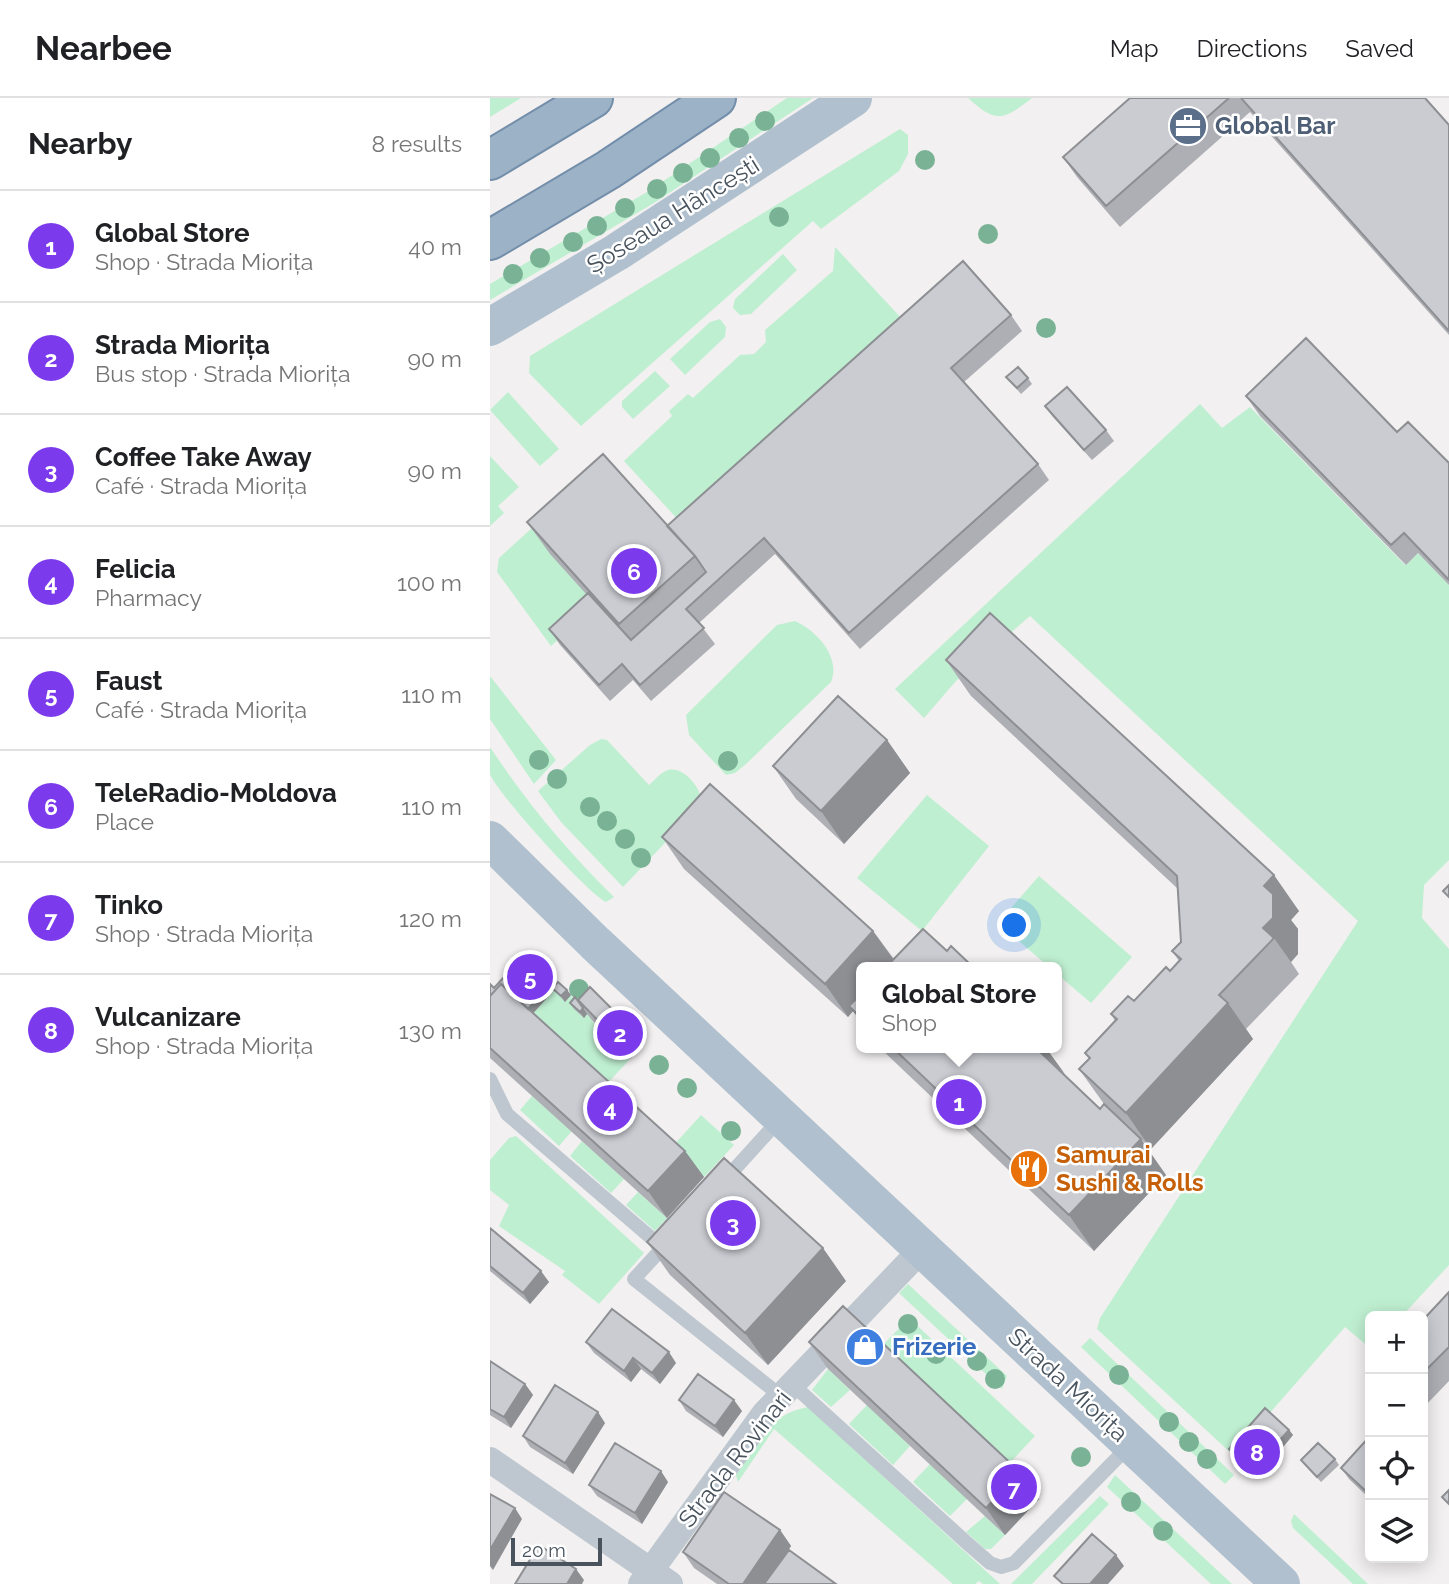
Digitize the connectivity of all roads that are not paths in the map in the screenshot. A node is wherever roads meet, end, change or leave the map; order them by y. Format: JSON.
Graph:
{"nodes":[{"id":1,"x":593,"y":98,"type":"edge"},
{"id":2,"x":716,"y":98,"type":"edge"},
{"id":3,"x":853,"y":98,"type":"edge"},
{"id":4,"x":490,"y":160,"type":"edge"},
{"id":5,"x":490,"y":240,"type":"edge"},
{"id":6,"x":490,"y":327,"type":"edge"},
{"id":7,"x":490,"y":840,"type":"edge"},
{"id":8,"x":490,"y":1079,"type":"edge"},
{"id":9,"x":782,"y":1117,"type":"junction"},
{"id":10,"x":713,"y":1192,"type":"edge"},
{"id":11,"x":680,"y":1229,"type":"edge"},
{"id":12,"x":663,"y":1248,"type":"junction"},
{"id":13,"x":922,"y":1248,"type":"junction"},
{"id":14,"x":787,"y":1390,"type":"junction"},
{"id":15,"x":1131,"y":1444,"type":"junction"},
{"id":16,"x":490,"y":1460,"type":"edge"},
{"id":17,"x":654,"y":1580,"type":"edge"},
{"id":18,"x":1281,"y":1584,"type":"edge"}],
"edges":[{"from":1,"to":4,"type":"highway"},
{"from":2,"to":5,"type":"highway"},
{"from":3,"to":6,"type":"main road","name":"Șoseaua Hâncești"},
{"from":7,"to":9,"type":"main road","name":"Strada Miorița"},
{"from":8,"to":12,"type":"lane"},
{"from":9,"to":10,"type":"lane"},
{"from":9,"to":13,"type":"main road","name":"Strada Miorița"},
{"from":11,"to":12,"type":"lane"},
{"from":12,"to":14,"type":"lane"},
{"from":13,"to":14,"type":"street","name":"Strada Rovinari"},
{"from":13,"to":15,"type":"main road","name":"Strada Miorița"},
{"from":14,"to":15,"type":"lane"},
{"from":14,"to":17,"type":"street","name":"Strada Rovinari"},
{"from":15,"to":18,"type":"main road","name":"Strada Miorița"},
{"from":16,"to":17,"type":"street"}]}
